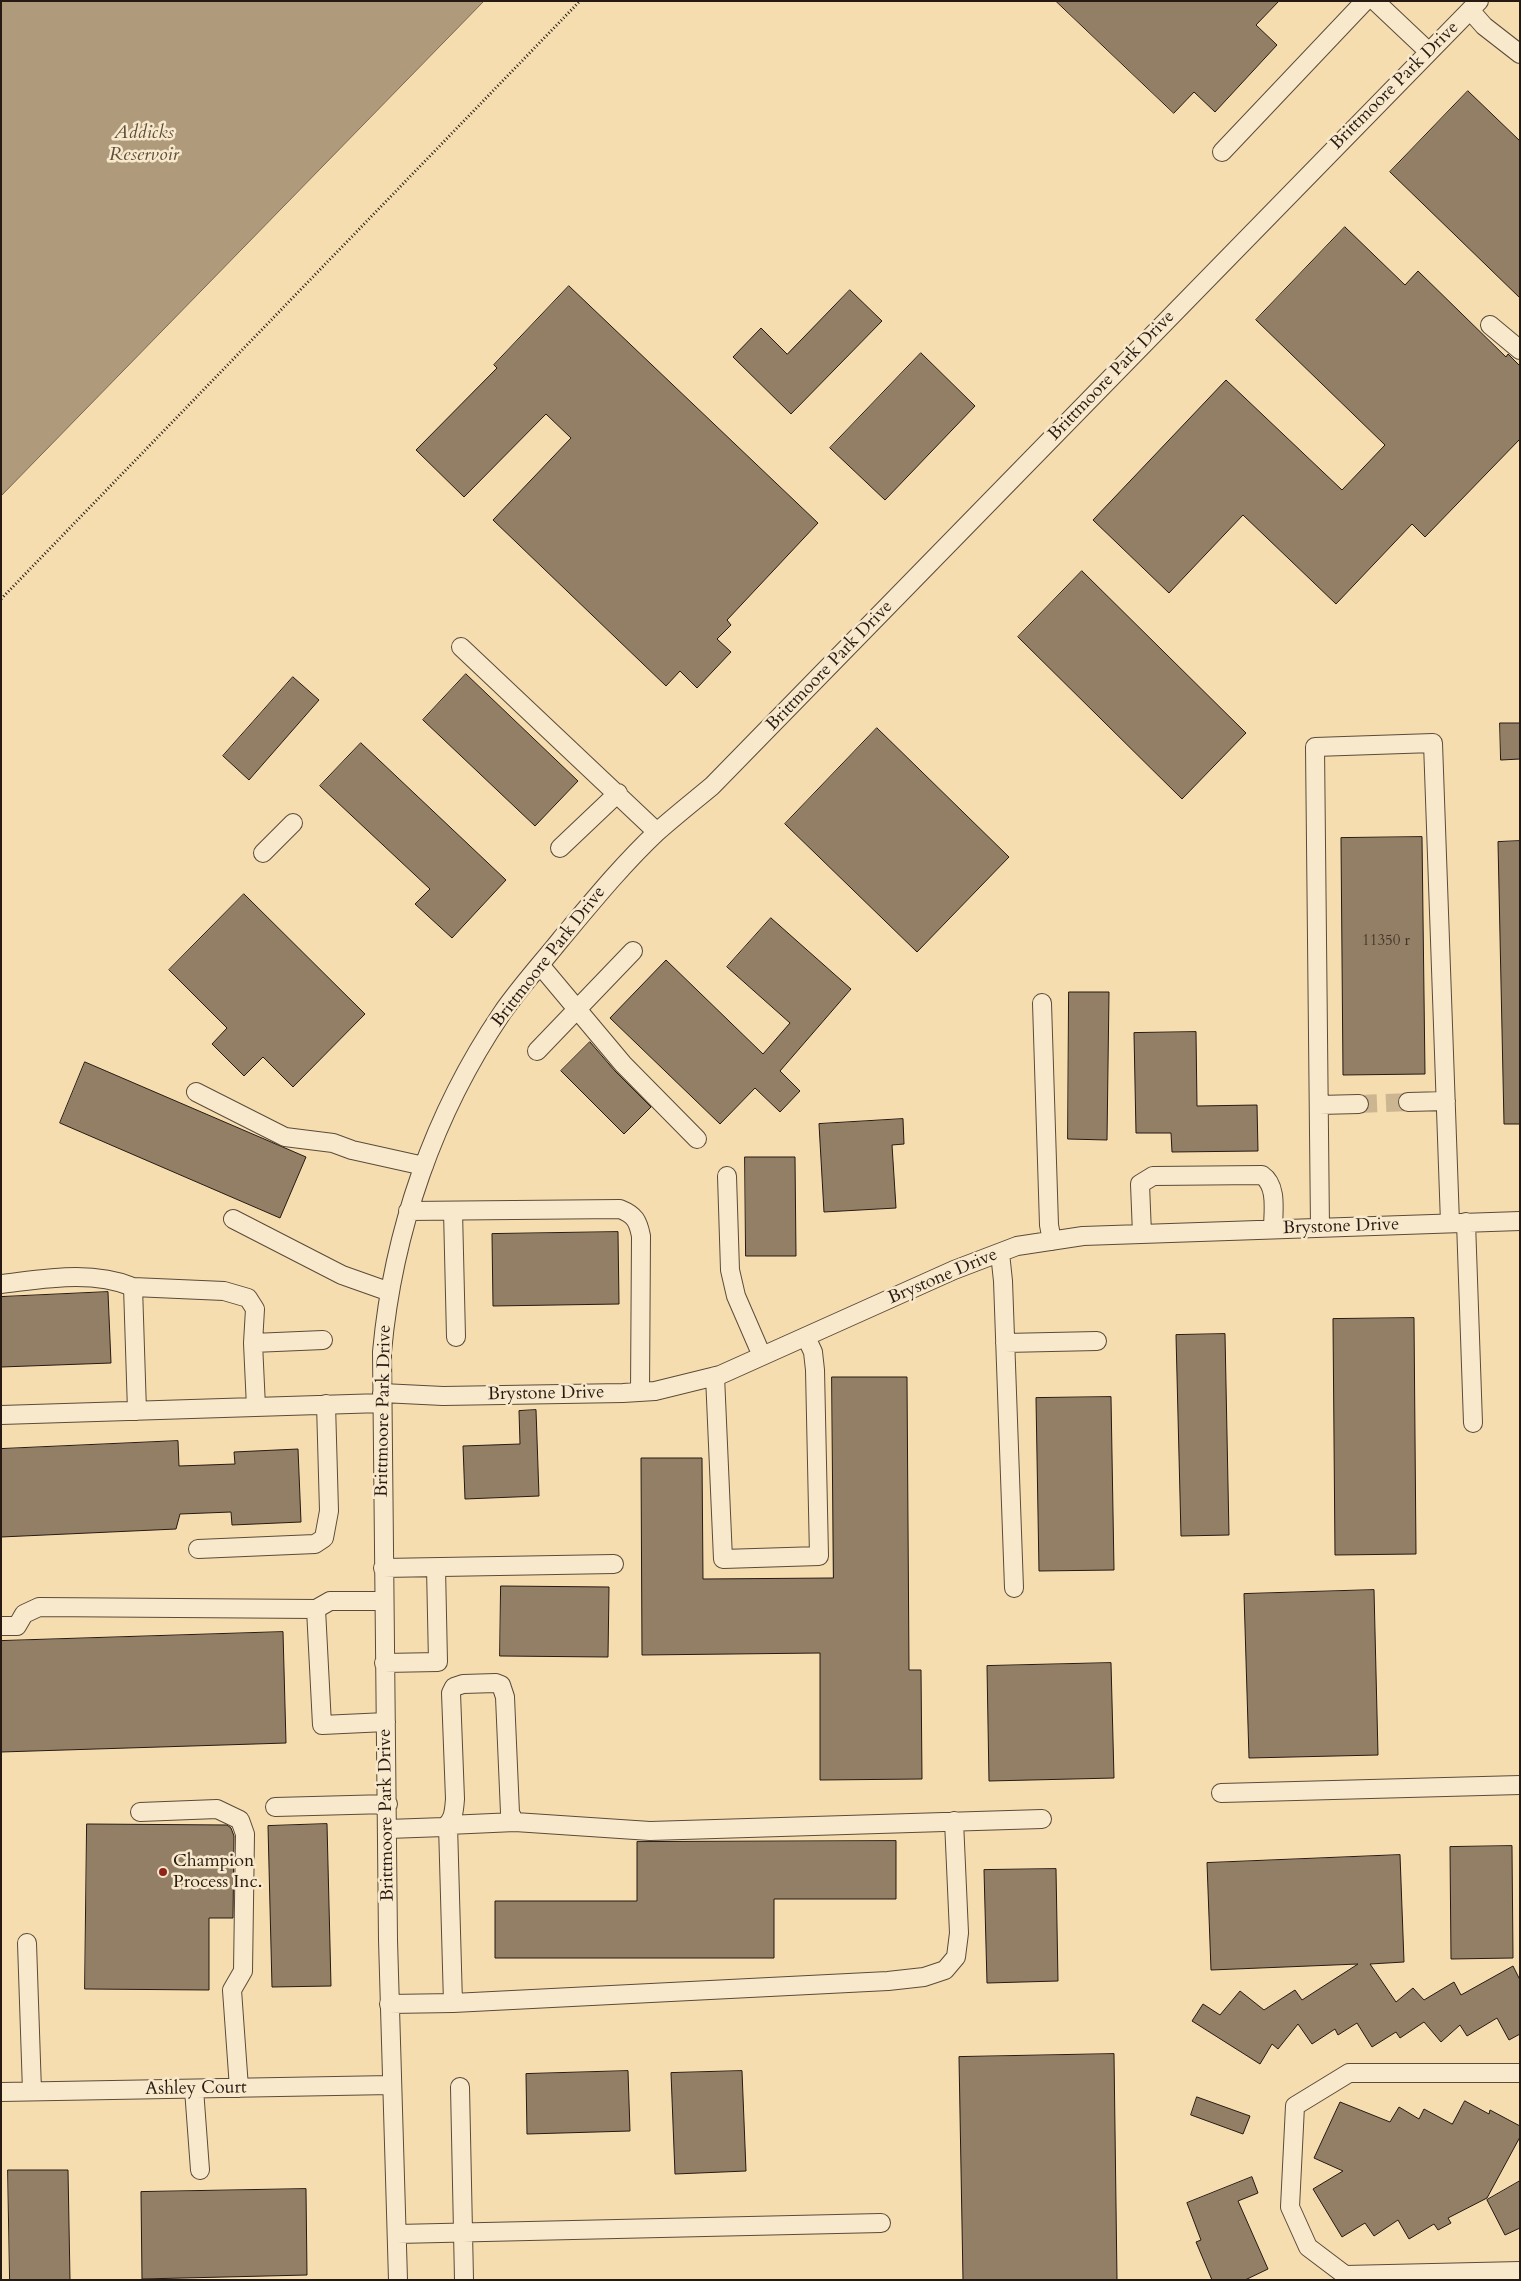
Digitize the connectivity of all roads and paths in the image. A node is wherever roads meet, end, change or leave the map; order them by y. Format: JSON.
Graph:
{"nodes":[{"id":1,"x":580,"y":1,"type":"edge"},
{"id":2,"x":1365,"y":1,"type":"edge"},
{"id":3,"x":1375,"y":1,"type":"edge"},
{"id":4,"x":1474,"y":6,"type":"edge"},
{"id":5,"x":1430,"y":52,"type":"junction"},
{"id":6,"x":1520,"y":54,"type":"edge"},
{"id":7,"x":1222,"y":152,"type":"dead end"},
{"id":8,"x":1490,"y":326,"type":"dead end"},
{"id":9,"x":1520,"y":350,"type":"edge"},
{"id":10,"x":1,"y":599,"type":"edge"},
{"id":11,"x":461,"y":647,"type":"dead end"},
{"id":12,"x":618,"y":793,"type":"junction"},
{"id":13,"x":293,"y":822,"type":"dead end"},
{"id":14,"x":658,"y":832,"type":"junction"},
{"id":15,"x":560,"y":848,"type":"dead end"},
{"id":16,"x":263,"y":853,"type":"dead end"},
{"id":17,"x":633,"y":951,"type":"dead end"},
{"id":18,"x":540,"y":965,"type":"junction"},
{"id":19,"x":1042,"y":1003,"type":"dead end"},
{"id":20,"x":577,"y":1007,"type":"junction"},
{"id":21,"x":537,"y":1051,"type":"dead end"},
{"id":22,"x":196,"y":1092,"type":"dead end"},
{"id":23,"x":1446,"y":1101,"type":"junction"},
{"id":24,"x":1408,"y":1102,"type":"tunnel mouth"},
{"id":25,"x":1358,"y":1104,"type":"tunnel mouth"},
{"id":26,"x":1318,"y":1105,"type":"junction"},
{"id":27,"x":697,"y":1139,"type":"dead end"},
{"id":28,"x":424,"y":1166,"type":"junction"},
{"id":29,"x":727,"y":1176,"type":"dead end"},
{"id":30,"x":453,"y":1211,"type":"junction"},
{"id":31,"x":408,"y":1212,"type":"junction"},
{"id":32,"x":233,"y":1219,"type":"dead end"},
{"id":33,"x":1520,"y":1221,"type":"edge"},
{"id":34,"x":1458,"y":1222,"type":"junction"},
{"id":35,"x":1320,"y":1228,"type":"junction"},
{"id":36,"x":1273,"y":1229,"type":"junction"},
{"id":37,"x":1142,"y":1234,"type":"junction"},
{"id":38,"x":1052,"y":1241,"type":"junction"},
{"id":39,"x":1000,"y":1253,"type":"junction"},
{"id":40,"x":1,"y":1284,"type":"edge"},
{"id":41,"x":133,"y":1287,"type":"junction"},
{"id":42,"x":390,"y":1292,"type":"junction"},
{"id":43,"x":806,"y":1336,"type":"junction"},
{"id":44,"x":456,"y":1337,"type":"dead end"},
{"id":45,"x":323,"y":1340,"type":"dead end"},
{"id":46,"x":1096,"y":1341,"type":"dead end"},
{"id":47,"x":253,"y":1343,"type":"junction"},
{"id":48,"x":1005,"y":1343,"type":"junction"},
{"id":49,"x":762,"y":1356,"type":"junction"},
{"id":50,"x":715,"y":1376,"type":"junction"},
{"id":51,"x":640,"y":1392,"type":"junction"},
{"id":52,"x":382,"y":1398,"type":"junction"},
{"id":53,"x":326,"y":1404,"type":"junction"},
{"id":54,"x":256,"y":1407,"type":"junction"},
{"id":55,"x":137,"y":1411,"type":"junction"},
{"id":56,"x":1,"y":1415,"type":"edge"},
{"id":57,"x":1473,"y":1423,"type":"dead end"},
{"id":58,"x":198,"y":1549,"type":"dead end"},
{"id":59,"x":614,"y":1564,"type":"dead end"},
{"id":60,"x":383,"y":1568,"type":"junction"},
{"id":61,"x":436,"y":1568,"type":"junction"},
{"id":62,"x":1014,"y":1588,"type":"dead end"},
{"id":63,"x":384,"y":1601,"type":"junction"},
{"id":64,"x":316,"y":1609,"type":"junction"},
{"id":65,"x":1,"y":1626,"type":"edge"},
{"id":66,"x":384,"y":1663,"type":"junction"},
{"id":67,"x":386,"y":1722,"type":"junction"},
{"id":68,"x":1520,"y":1785,"type":"edge"},
{"id":69,"x":1221,"y":1793,"type":"dead end"},
{"id":70,"x":388,"y":1804,"type":"junction"},
{"id":71,"x":275,"y":1807,"type":"dead end"},
{"id":72,"x":140,"y":1812,"type":"dead end"},
{"id":73,"x":1042,"y":1818,"type":"dead end"},
{"id":74,"x":954,"y":1821,"type":"junction"},
{"id":75,"x":515,"y":1822,"type":"junction"},
{"id":76,"x":448,"y":1825,"type":"junction"},
{"id":77,"x":388,"y":1829,"type":"junction"},
{"id":78,"x":27,"y":1943,"type":"dead end"},
{"id":79,"x":453,"y":2003,"type":"junction"},
{"id":80,"x":390,"y":2004,"type":"junction"},
{"id":81,"x":1520,"y":2073,"type":"edge"},
{"id":82,"x":391,"y":2085,"type":"junction"},
{"id":83,"x":460,"y":2087,"type":"dead end"},
{"id":84,"x":194,"y":2088,"type":"junction"},
{"id":85,"x":239,"y":2088,"type":"junction"},
{"id":86,"x":32,"y":2091,"type":"junction"},
{"id":87,"x":1,"y":2092,"type":"edge"},
{"id":88,"x":200,"y":2170,"type":"dead end"},
{"id":89,"x":881,"y":2223,"type":"dead end"},
{"id":90,"x":463,"y":2232,"type":"junction"},
{"id":91,"x":397,"y":2234,"type":"junction"},
{"id":92,"x":1520,"y":2271,"type":"edge"},
{"id":93,"x":398,"y":2280,"type":"edge"},
{"id":94,"x":464,"y":2280,"type":"edge"}],
"edges":[{"from":1,"to":10,"type":"path"},
{"from":2,"to":7,"type":"street"},
{"from":3,"to":5,"type":"street"},
{"from":4,"to":5,"type":"street","name":"Brittmoore Park Drive"},
{"from":4,"to":6,"type":"street"},
{"from":5,"to":14,"type":"street","name":"Brittmoore Park Drive"},
{"from":8,"to":9,"type":"street"},
{"from":11,"to":12,"type":"street"},
{"from":12,"to":14,"type":"street"},
{"from":12,"to":15,"type":"street"},
{"from":13,"to":16,"type":"street"},
{"from":14,"to":18,"type":"street","name":"Brittmoore Park Drive"},
{"from":17,"to":20,"type":"street"},
{"from":18,"to":20,"type":"street"},
{"from":18,"to":28,"type":"street","name":"Brittmoore Park Drive"},
{"from":19,"to":38,"type":"street"},
{"from":20,"to":21,"type":"street"},
{"from":20,"to":27,"type":"street"},
{"from":22,"to":28,"type":"street"},
{"from":23,"to":24,"type":"street"},
{"from":23,"to":26,"type":"street"},
{"from":23,"to":34,"type":"street"},
{"from":25,"to":26,"type":"street"},
{"from":26,"to":35,"type":"street"},
{"from":28,"to":31,"type":"street","name":"Brittmoore Park Drive"},
{"from":29,"to":49,"type":"street"},
{"from":30,"to":31,"type":"street"},
{"from":30,"to":44,"type":"street"},
{"from":30,"to":51,"type":"street"},
{"from":31,"to":42,"type":"street","name":"Brittmoore Park Drive"},
{"from":32,"to":42,"type":"street"},
{"from":33,"to":34,"type":"street","name":"Brystone Drive"},
{"from":34,"to":35,"type":"street","name":"Brystone Drive"},
{"from":34,"to":57,"type":"street"},
{"from":35,"to":36,"type":"street","name":"Brystone Drive"},
{"from":36,"to":37,"type":"street","name":"Brystone Drive"},
{"from":36,"to":37,"type":"street"},
{"from":37,"to":38,"type":"street","name":"Brystone Drive"},
{"from":38,"to":39,"type":"street","name":"Brystone Drive"},
{"from":39,"to":43,"type":"street","name":"Brystone Drive"},
{"from":39,"to":48,"type":"street"},
{"from":40,"to":41,"type":"street"},
{"from":41,"to":47,"type":"street"},
{"from":41,"to":55,"type":"street"},
{"from":42,"to":52,"type":"street","name":"Brittmoore Park Drive"},
{"from":43,"to":49,"type":"street","name":"Brystone Drive"},
{"from":43,"to":50,"type":"street"},
{"from":45,"to":47,"type":"street"},
{"from":46,"to":48,"type":"street"},
{"from":47,"to":54,"type":"street"},
{"from":48,"to":62,"type":"street"},
{"from":49,"to":50,"type":"street","name":"Brystone Drive"},
{"from":50,"to":51,"type":"street","name":"Brystone Drive"},
{"from":51,"to":52,"type":"street","name":"Brystone Drive"},
{"from":52,"to":53,"type":"street","name":"Brystone Drive"},
{"from":52,"to":60,"type":"street","name":"Brittmoore Park Drive"},
{"from":53,"to":54,"type":"street","name":"Brystone Drive"},
{"from":53,"to":58,"type":"street"},
{"from":54,"to":55,"type":"street","name":"Brystone Drive"},
{"from":55,"to":56,"type":"street","name":"Brystone Drive"},
{"from":59,"to":61,"type":"street"},
{"from":60,"to":61,"type":"street"},
{"from":60,"to":63,"type":"street","name":"Brittmoore Park Drive"},
{"from":61,"to":66,"type":"street"},
{"from":63,"to":64,"type":"street"},
{"from":63,"to":66,"type":"street","name":"Brittmoore Park Drive"},
{"from":64,"to":65,"type":"street"},
{"from":64,"to":67,"type":"street"},
{"from":66,"to":67,"type":"street","name":"Brittmoore Park Drive"},
{"from":67,"to":70,"type":"street","name":"Brittmoore Park Drive"},
{"from":68,"to":69,"type":"street"},
{"from":70,"to":71,"type":"street"},
{"from":70,"to":77,"type":"street","name":"Brittmoore Park Drive"},
{"from":72,"to":85,"type":"street"},
{"from":73,"to":74,"type":"street"},
{"from":74,"to":75,"type":"street"},
{"from":74,"to":79,"type":"street"},
{"from":75,"to":76,"type":"street"},
{"from":75,"to":76,"type":"street"},
{"from":76,"to":77,"type":"street"},
{"from":76,"to":79,"type":"street"},
{"from":77,"to":80,"type":"street","name":"Brittmoore Park Drive"},
{"from":78,"to":86,"type":"street"},
{"from":79,"to":80,"type":"street"},
{"from":80,"to":82,"type":"street","name":"Brittmoore Park Drive"},
{"from":81,"to":92,"type":"street"},
{"from":82,"to":85,"type":"street","name":"Ashley Court"},
{"from":82,"to":91,"type":"street","name":"Brittmoore Park Drive"},
{"from":83,"to":90,"type":"street"},
{"from":84,"to":85,"type":"street","name":"Ashley Court"},
{"from":84,"to":86,"type":"street","name":"Ashley Court"},
{"from":84,"to":88,"type":"street"},
{"from":86,"to":87,"type":"street","name":"Ashley Court"},
{"from":89,"to":90,"type":"street"},
{"from":90,"to":91,"type":"street"},
{"from":90,"to":94,"type":"street"},
{"from":91,"to":93,"type":"street","name":"Brittmoore Park Drive"}]}
